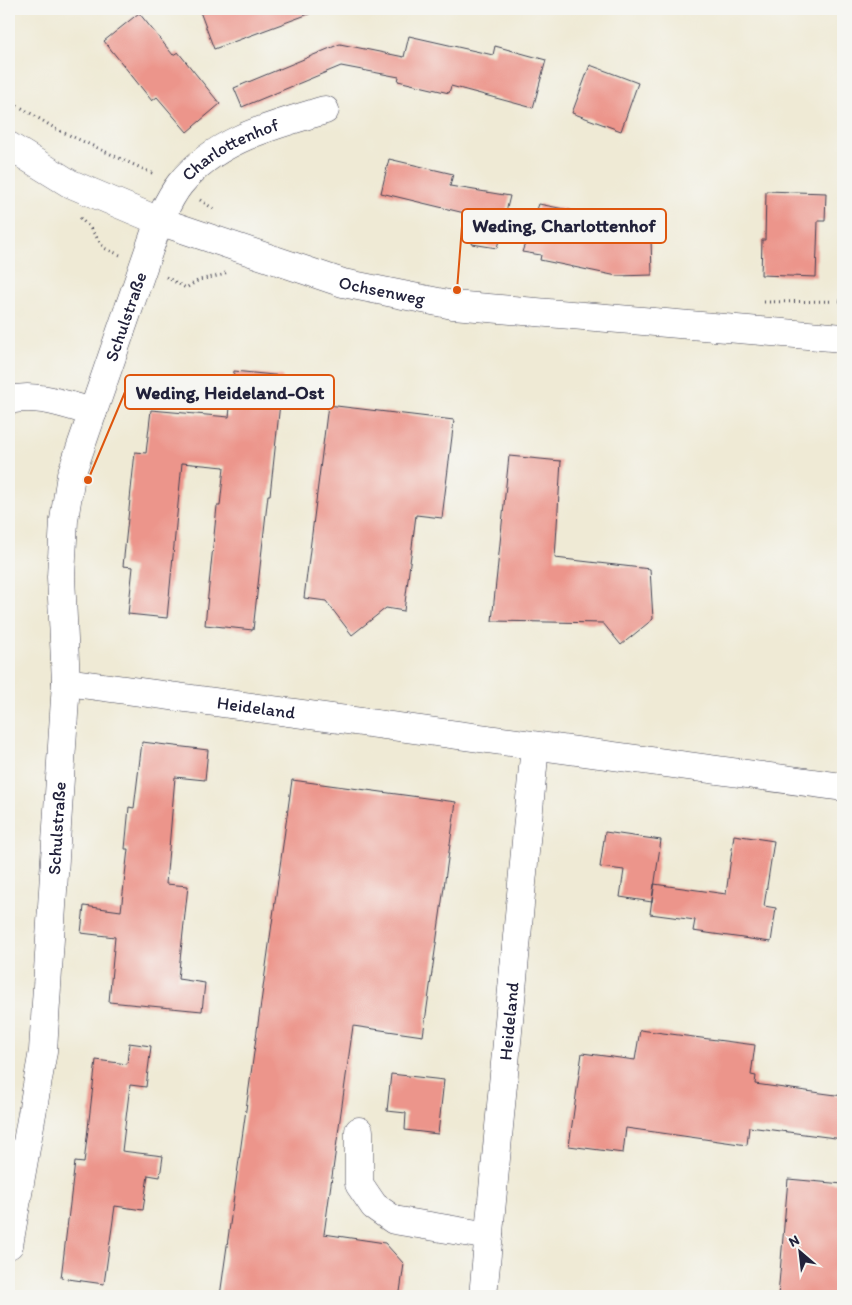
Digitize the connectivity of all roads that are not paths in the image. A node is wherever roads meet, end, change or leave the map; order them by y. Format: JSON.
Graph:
{"nodes":[{"id":1,"x":326,"y":110,"type":"dead end"},
{"id":2,"x":9,"y":146,"type":"edge"},
{"id":3,"x":159,"y":221,"type":"junction"},
{"id":4,"x":843,"y":338,"type":"edge"},
{"id":5,"x":9,"y":400,"type":"edge"},
{"id":6,"x":93,"y":412,"type":"junction"},
{"id":7,"x":66,"y":682,"type":"junction"},
{"id":8,"x":535,"y":746,"type":"junction"},
{"id":9,"x":843,"y":787,"type":"edge"},
{"id":10,"x":359,"y":1131,"type":"dead end"},
{"id":11,"x":489,"y":1236,"type":"junction"},
{"id":12,"x":9,"y":1245,"type":"edge"},
{"id":13,"x":483,"y":1296,"type":"edge"}],
"edges":[{"from":1,"to":3,"type":"street","name":"Charlottenhof"},
{"from":2,"to":3,"type":"street","name":"Ochsenweg"},
{"from":3,"to":4,"type":"street","name":"Ochsenweg"},
{"from":3,"to":6,"type":"street","name":"Schulstraße"},
{"from":5,"to":6,"type":"street"},
{"from":6,"to":7,"type":"street","name":"Schulstraße"},
{"from":7,"to":8,"type":"street","name":"Heideland"},
{"from":7,"to":12,"type":"street","name":"Schulstraße"},
{"from":8,"to":9,"type":"street","name":"Heideland"},
{"from":8,"to":11,"type":"street","name":"Heideland"},
{"from":10,"to":11,"type":"street"},
{"from":11,"to":13,"type":"street","name":"Heideland"}]}
